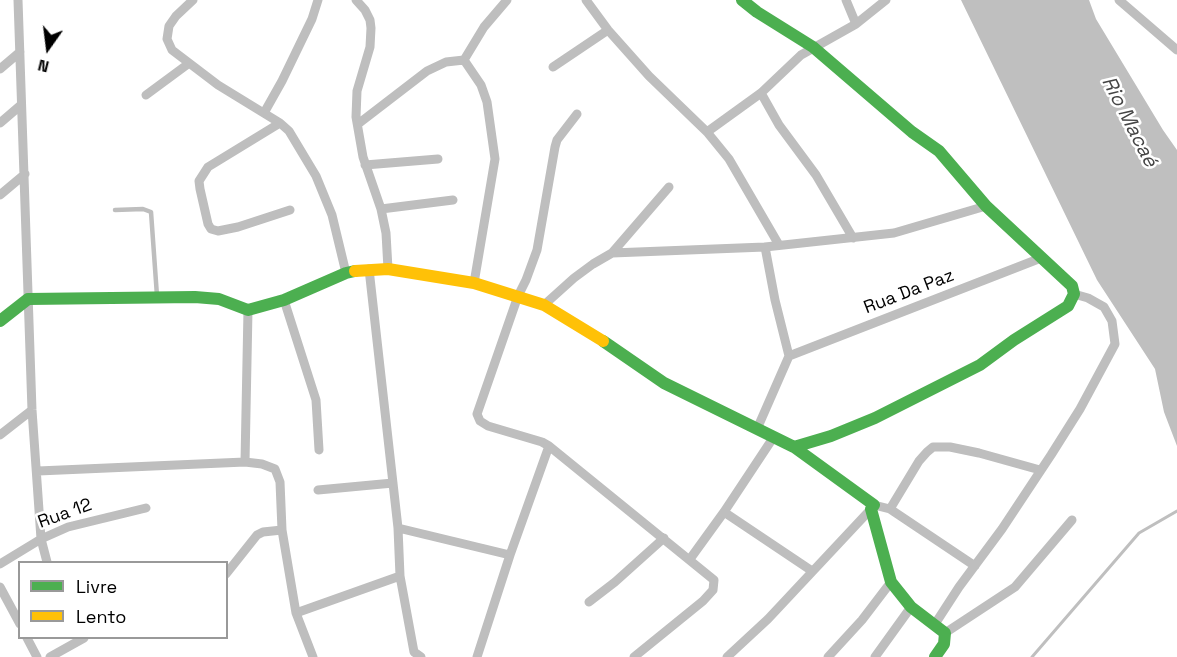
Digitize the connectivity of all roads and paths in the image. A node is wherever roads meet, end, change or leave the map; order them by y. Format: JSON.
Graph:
{"nodes":[{"id":1,"x":18,"y":0,"type":"edge"},
{"id":2,"x":318,"y":0,"type":"edge"},
{"id":3,"x":356,"y":0,"type":"edge"},
{"id":4,"x":507,"y":0,"type":"edge"},
{"id":5,"x":586,"y":0,"type":"edge"},
{"id":6,"x":742,"y":0,"type":"edge"},
{"id":7,"x":846,"y":0,"type":"edge"},
{"id":8,"x":886,"y":0,"type":"edge"},
{"id":9,"x":1119,"y":0,"type":"edge"},
{"id":10,"x":187,"y":2,"type":"edge"},
{"id":11,"x":856,"y":24,"type":"junction"},
{"id":12,"x":608,"y":30,"type":"junction"},
{"id":13,"x":813,"y":47,"type":"junction"},
{"id":14,"x":1177,"y":50,"type":"edge"},
{"id":15,"x":20,"y":52,"type":"junction"},
{"id":16,"x":464,"y":60,"type":"junction"},
{"id":17,"x":188,"y":64,"type":"junction"},
{"id":18,"x":553,"y":67,"type":"dead end"},
{"id":19,"x":0,"y":69,"type":"edge"},
{"id":20,"x":761,"y":93,"type":"junction"},
{"id":21,"x":146,"y":94,"type":"dead end"},
{"id":22,"x":21,"y":105,"type":"junction"},
{"id":23,"x":264,"y":113,"type":"junction"},
{"id":24,"x":577,"y":114,"type":"dead end"},
{"id":25,"x":0,"y":123,"type":"edge"},
{"id":26,"x":280,"y":123,"type":"junction"},
{"id":27,"x":358,"y":124,"type":"junction"},
{"id":28,"x":707,"y":132,"type":"junction"},
{"id":29,"x":438,"y":159,"type":"dead end"},
{"id":30,"x":365,"y":165,"type":"junction"},
{"id":31,"x":25,"y":174,"type":"junction"},
{"id":32,"x":669,"y":187,"type":"dead end"},
{"id":33,"x":0,"y":195,"type":"edge"},
{"id":34,"x":453,"y":200,"type":"dead end"},
{"id":35,"x":986,"y":206,"type":"junction"},
{"id":36,"x":381,"y":208,"type":"junction"},
{"id":37,"x":115,"y":210,"type":"dead end"},
{"id":38,"x":290,"y":210,"type":"dead end"},
{"id":39,"x":853,"y":238,"type":"junction"},
{"id":40,"x":779,"y":245,"type":"junction"},
{"id":41,"x":765,"y":248,"type":"junction"},
{"id":42,"x":612,"y":253,"type":"junction"},
{"id":43,"x":1041,"y":258,"type":"junction"},
{"id":44,"x":369,"y":269,"type":"junction"},
{"id":45,"x":388,"y":269,"type":"junction"},
{"id":46,"x":346,"y":273,"type":"junction"},
{"id":47,"x":474,"y":283,"type":"junction"},
{"id":48,"x":1074,"y":294,"type":"junction"},
{"id":49,"x":157,"y":296,"type":"junction"},
{"id":50,"x":518,"y":296,"type":"junction"},
{"id":51,"x":28,"y":299,"type":"junction"},
{"id":52,"x":284,"y":300,"type":"junction"},
{"id":53,"x":544,"y":305,"type":"junction"},
{"id":54,"x":248,"y":310,"type":"junction"},
{"id":55,"x":0,"y":321,"type":"edge"},
{"id":56,"x":789,"y":356,"type":"junction"},
{"id":57,"x":32,"y":410,"type":"junction"},
{"id":58,"x":758,"y":429,"type":"junction"},
{"id":59,"x":0,"y":435,"type":"edge"},
{"id":60,"x":773,"y":438,"type":"junction"},
{"id":61,"x":549,"y":446,"type":"junction"},
{"id":62,"x":794,"y":447,"type":"junction"},
{"id":63,"x":319,"y":450,"type":"dead end"},
{"id":64,"x":245,"y":462,"type":"junction"},
{"id":65,"x":1040,"y":470,"type":"junction"},
{"id":66,"x":38,"y":471,"type":"junction"},
{"id":67,"x":393,"y":483,"type":"junction"},
{"id":68,"x":318,"y":490,"type":"dead end"},
{"id":69,"x":873,"y":507,"type":"junction"},
{"id":70,"x":146,"y":508,"type":"dead end"},
{"id":71,"x":890,"y":509,"type":"junction"},
{"id":72,"x":724,"y":512,"type":"junction"},
{"id":73,"x":1072,"y":520,"type":"dead end"},
{"id":74,"x":398,"y":528,"type":"junction"},
{"id":75,"x":282,"y":530,"type":"junction"},
{"id":76,"x":664,"y":538,"type":"junction"},
{"id":77,"x":41,"y":539,"type":"junction"},
{"id":78,"x":510,"y":555,"type":"junction"},
{"id":79,"x":690,"y":559,"type":"junction"},
{"id":80,"x":47,"y":561,"type":"edge"},
{"id":81,"x":0,"y":564,"type":"edge"},
{"id":82,"x":975,"y":566,"type":"junction"},
{"id":83,"x":228,"y":571,"type":"edge"},
{"id":84,"x":812,"y":571,"type":"junction"},
{"id":85,"x":400,"y":576,"type":"junction"},
{"id":86,"x":891,"y":582,"type":"junction"},
{"id":87,"x":0,"y":587,"type":"edge"},
{"id":88,"x":589,"y":602,"type":"dead end"},
{"id":89,"x":911,"y":607,"type":"junction"},
{"id":90,"x":296,"y":613,"type":"junction"},
{"id":91,"x":18,"y":620,"type":"edge"},
{"id":92,"x":935,"y":624,"type":"junction"},
{"id":93,"x":945,"y":633,"type":"junction"},
{"id":94,"x":28,"y":639,"type":"edge"},
{"id":95,"x":77,"y":639,"type":"edge"},
{"id":96,"x":414,"y":655,"type":"edge"},
{"id":97,"x":37,"y":657,"type":"edge"},
{"id":98,"x":50,"y":657,"type":"edge"},
{"id":99,"x":313,"y":657,"type":"edge"},
{"id":100,"x":477,"y":657,"type":"edge"},
{"id":101,"x":634,"y":657,"type":"edge"},
{"id":102,"x":727,"y":657,"type":"edge"},
{"id":103,"x":828,"y":657,"type":"edge"},
{"id":104,"x":875,"y":657,"type":"edge"},
{"id":105,"x":935,"y":657,"type":"edge"}],
"edges":[{"from":1,"to":15,"type":"street"},
{"from":2,"to":23,"type":"street"},
{"from":3,"to":27,"type":"street"},
{"from":4,"to":16,"type":"street"},
{"from":5,"to":12,"type":"street"},
{"from":6,"to":13,"type":"street"},
{"from":7,"to":11,"type":"street"},
{"from":8,"to":11,"type":"street"},
{"from":9,"to":14,"type":"street"},
{"from":10,"to":17,"type":"street"},
{"from":11,"to":13,"type":"street"},
{"from":12,"to":18,"type":"street"},
{"from":12,"to":28,"type":"street"},
{"from":13,"to":20,"type":"street"},
{"from":13,"to":35,"type":"street"},
{"from":15,"to":19,"type":"street"},
{"from":15,"to":22,"type":"street"},
{"from":16,"to":27,"type":"street"},
{"from":16,"to":47,"type":"street"},
{"from":17,"to":21,"type":"street"},
{"from":17,"to":23,"type":"street"},
{"from":20,"to":28,"type":"street"},
{"from":20,"to":39,"type":"street"},
{"from":22,"to":25,"type":"street"},
{"from":22,"to":31,"type":"street"},
{"from":23,"to":26,"type":"street"},
{"from":24,"to":50,"type":"street"},
{"from":26,"to":38,"type":"street"},
{"from":26,"to":46,"type":"street"},
{"from":27,"to":30,"type":"street"},
{"from":28,"to":40,"type":"street"},
{"from":29,"to":30,"type":"street"},
{"from":30,"to":36,"type":"street"},
{"from":31,"to":33,"type":"street"},
{"from":31,"to":51,"type":"street"},
{"from":32,"to":42,"type":"street"},
{"from":34,"to":36,"type":"street"},
{"from":35,"to":39,"type":"street"},
{"from":35,"to":43,"type":"street"},
{"from":36,"to":45,"type":"street"},
{"from":37,"to":49,"type":"lane"},
{"from":39,"to":40,"type":"street"},
{"from":40,"to":41,"type":"street"},
{"from":41,"to":42,"type":"street"},
{"from":41,"to":56,"type":"street"},
{"from":42,"to":53,"type":"street"},
{"from":43,"to":48,"type":"street"},
{"from":43,"to":56,"type":"street","name":"Rua Da Paz"},
{"from":44,"to":45,"type":"street"},
{"from":44,"to":46,"type":"street"},
{"from":44,"to":67,"type":"street"},
{"from":45,"to":47,"type":"street"},
{"from":46,"to":52,"type":"street"},
{"from":47,"to":50,"type":"street"},
{"from":48,"to":62,"type":"street"},
{"from":48,"to":65,"type":"street"},
{"from":49,"to":51,"type":"street"},
{"from":49,"to":54,"type":"street"},
{"from":50,"to":53,"type":"street"},
{"from":50,"to":61,"type":"street"},
{"from":51,"to":55,"type":"street"},
{"from":51,"to":57,"type":"street"},
{"from":52,"to":54,"type":"street"},
{"from":52,"to":63,"type":"street"},
{"from":53,"to":58,"type":"street"},
{"from":54,"to":64,"type":"street"},
{"from":56,"to":58,"type":"street"},
{"from":57,"to":59,"type":"street"},
{"from":57,"to":66,"type":"street"},
{"from":58,"to":60,"type":"street"},
{"from":60,"to":62,"type":"street"},
{"from":60,"to":72,"type":"street"},
{"from":61,"to":76,"type":"street"},
{"from":61,"to":78,"type":"street"},
{"from":62,"to":69,"type":"street"},
{"from":64,"to":66,"type":"street"},
{"from":64,"to":75,"type":"street"},
{"from":65,"to":71,"type":"street"},
{"from":65,"to":82,"type":"street"},
{"from":66,"to":77,"type":"street"},
{"from":67,"to":68,"type":"street"},
{"from":67,"to":74,"type":"street"},
{"from":69,"to":71,"type":"street"},
{"from":69,"to":84,"type":"street"},
{"from":69,"to":86,"type":"street"},
{"from":70,"to":77,"type":"street","name":"Rua 12"},
{"from":71,"to":82,"type":"street"},
{"from":72,"to":79,"type":"street"},
{"from":72,"to":84,"type":"street"},
{"from":73,"to":93,"type":"street"},
{"from":74,"to":78,"type":"street"},
{"from":74,"to":85,"type":"street"},
{"from":75,"to":83,"type":"street"},
{"from":75,"to":90,"type":"street"},
{"from":76,"to":79,"type":"street"},
{"from":76,"to":88,"type":"street"},
{"from":77,"to":80,"type":"street"},
{"from":77,"to":81,"type":"street","name":"Rua 12"},
{"from":78,"to":100,"type":"street"},
{"from":79,"to":101,"type":"street"},
{"from":82,"to":92,"type":"street"},
{"from":84,"to":102,"type":"street"},
{"from":85,"to":90,"type":"street"},
{"from":85,"to":96,"type":"street"},
{"from":86,"to":89,"type":"street"},
{"from":86,"to":103,"type":"street"},
{"from":87,"to":91,"type":"street"},
{"from":89,"to":92,"type":"street"},
{"from":89,"to":104,"type":"street"},
{"from":90,"to":99,"type":"street"},
{"from":92,"to":93,"type":"street"},
{"from":93,"to":105,"type":"street"},
{"from":94,"to":97,"type":"street"},
{"from":95,"to":98,"type":"street"}]}
